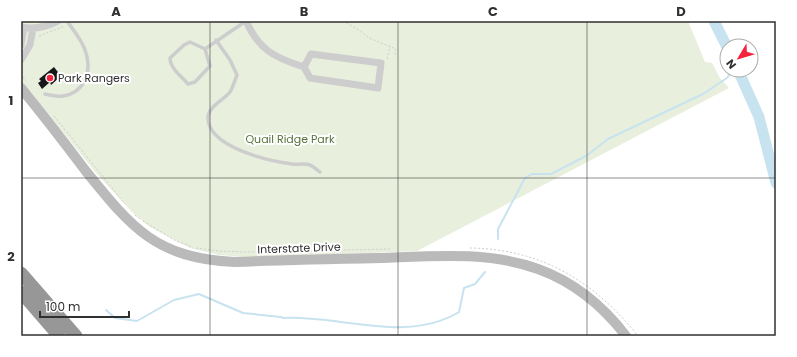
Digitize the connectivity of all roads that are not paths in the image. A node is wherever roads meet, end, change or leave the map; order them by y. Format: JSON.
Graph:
{"nodes":[{"id":1,"x":58,"y":21,"type":"edge"},
{"id":2,"x":246,"y":21,"type":"edge"},
{"id":3,"x":68,"y":22,"type":"edge"},
{"id":4,"x":27,"y":28,"type":"edge"},
{"id":5,"x":216,"y":40,"type":"junction"},
{"id":6,"x":21,"y":45,"type":"edge"},
{"id":7,"x":205,"y":49,"type":"junction"},
{"id":8,"x":21,"y":60,"type":"edge"},
{"id":9,"x":304,"y":67,"type":"junction"},
{"id":10,"x":24,"y":86,"type":"edge"},
{"id":11,"x":45,"y":94,"type":"dead end"},
{"id":12,"x":320,"y":172,"type":"dead end"},
{"id":13,"x":21,"y":273,"type":"edge"},
{"id":14,"x":21,"y":292,"type":"edge"},
{"id":15,"x":59,"y":336,"type":"edge"},
{"id":16,"x":76,"y":336,"type":"edge"},
{"id":17,"x":626,"y":336,"type":"edge"}],
"edges":[{"from":1,"to":4,"type":"street"},
{"from":2,"to":5,"type":"lane"},
{"from":2,"to":9,"type":"street"},
{"from":3,"to":11,"type":"lane"},
{"from":4,"to":6,"type":"street"},
{"from":4,"to":8,"type":"street"},
{"from":5,"to":7,"type":"lane"},
{"from":5,"to":12,"type":"lane"},
{"from":7,"to":7,"type":"lane"},
{"from":9,"to":9,"type":"street"},
{"from":10,"to":17,"type":"main road","name":"Interstate Drive"},
{"from":13,"to":16,"type":"highway"},
{"from":14,"to":15,"type":"highway"}]}
